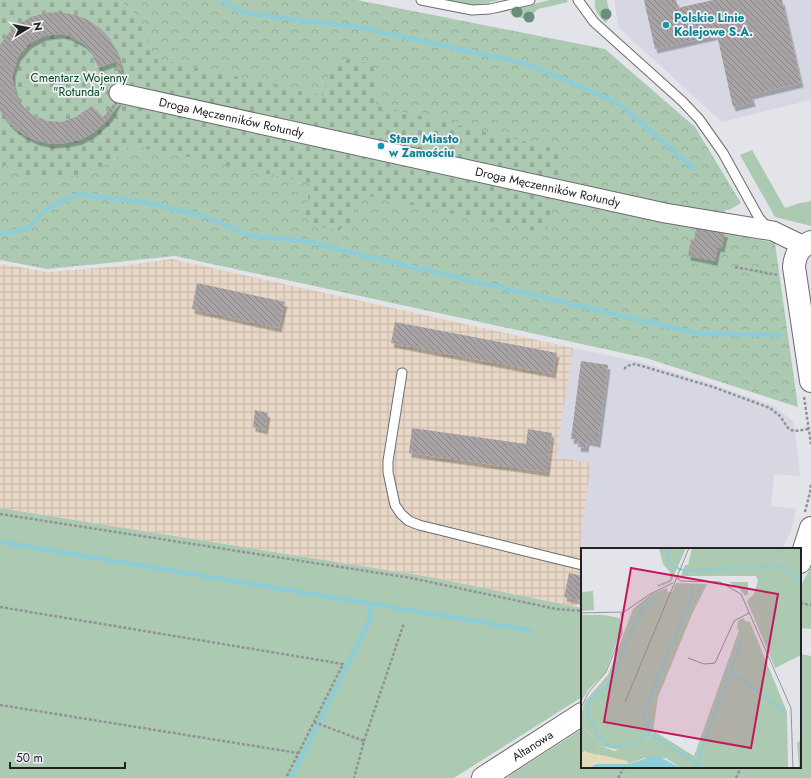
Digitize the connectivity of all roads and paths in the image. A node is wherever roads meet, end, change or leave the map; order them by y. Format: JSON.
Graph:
{"nodes":[{"id":1,"x":421,"y":0,"type":"edge"},
{"id":2,"x":530,"y":0,"type":"edge"},
{"id":3,"x":578,"y":0,"type":"edge"},
{"id":4,"x":119,"y":93,"type":"dead end"},
{"id":5,"x":773,"y":231,"type":"junction"},
{"id":6,"x":807,"y":244,"type":"edge"},
{"id":7,"x":735,"y":267,"type":"dead end"},
{"id":8,"x":784,"y":276,"type":"dead end"},
{"id":9,"x":624,"y":369,"type":"dead end"},
{"id":10,"x":402,"y":373,"type":"dead end"},
{"id":11,"x":811,"y":381,"type":"edge"},
{"id":12,"x":809,"y":429,"type":"dead end"},
{"id":13,"x":0,"y":514,"type":"edge"},
{"id":14,"x":811,"y":528,"type":"edge"},
{"id":15,"x":801,"y":559,"type":"edge"},
{"id":16,"x":581,"y":565,"type":"edge"},
{"id":17,"x":801,"y":603,"type":"edge"},
{"id":18,"x":811,"y":605,"type":"edge"},
{"id":19,"x":0,"y":607,"type":"edge"},
{"id":20,"x":581,"y":611,"type":"edge"},
{"id":21,"x":404,"y":623,"type":"dead end"},
{"id":22,"x":0,"y":705,"type":"edge"},
{"id":23,"x":581,"y":715,"type":"edge"},
{"id":24,"x":314,"y":722,"type":"junction"},
{"id":25,"x":364,"y":741,"type":"junction"},
{"id":26,"x":298,"y":752,"type":"junction"},
{"id":27,"x":623,"y":768,"type":"edge"},
{"id":28,"x":741,"y":768,"type":"edge"},
{"id":29,"x":286,"y":778,"type":"edge"},
{"id":30,"x":354,"y":778,"type":"edge"},
{"id":31,"x":483,"y":778,"type":"edge"},
{"id":32,"x":618,"y":778,"type":"edge"},
{"id":33,"x":736,"y":778,"type":"edge"}],
"edges":[{"from":1,"to":2,"type":"lane"},
{"from":3,"to":5,"type":"lane"},
{"from":4,"to":5,"type":"street","name":"Droga Męczenników Rotundy"},
{"from":5,"to":6,"type":"street","name":"Droga Męczenników Rotundy"},
{"from":6,"to":11,"type":"street"},
{"from":7,"to":8,"type":"path"},
{"from":9,"to":12,"type":"path"},
{"from":10,"to":16,"type":"lane"},
{"from":13,"to":20,"type":"path"},
{"from":14,"to":15,"type":"street"},
{"from":17,"to":18,"type":"path"},
{"from":19,"to":24,"type":"path"},
{"from":21,"to":25,"type":"path"},
{"from":22,"to":26,"type":"path"},
{"from":23,"to":31,"type":"street","name":"Altanowa"},
{"from":24,"to":25,"type":"path"},
{"from":24,"to":26,"type":"path"},
{"from":25,"to":30,"type":"path"},
{"from":26,"to":29,"type":"path"},
{"from":27,"to":32,"type":"path"},
{"from":28,"to":33,"type":"path"}]}
